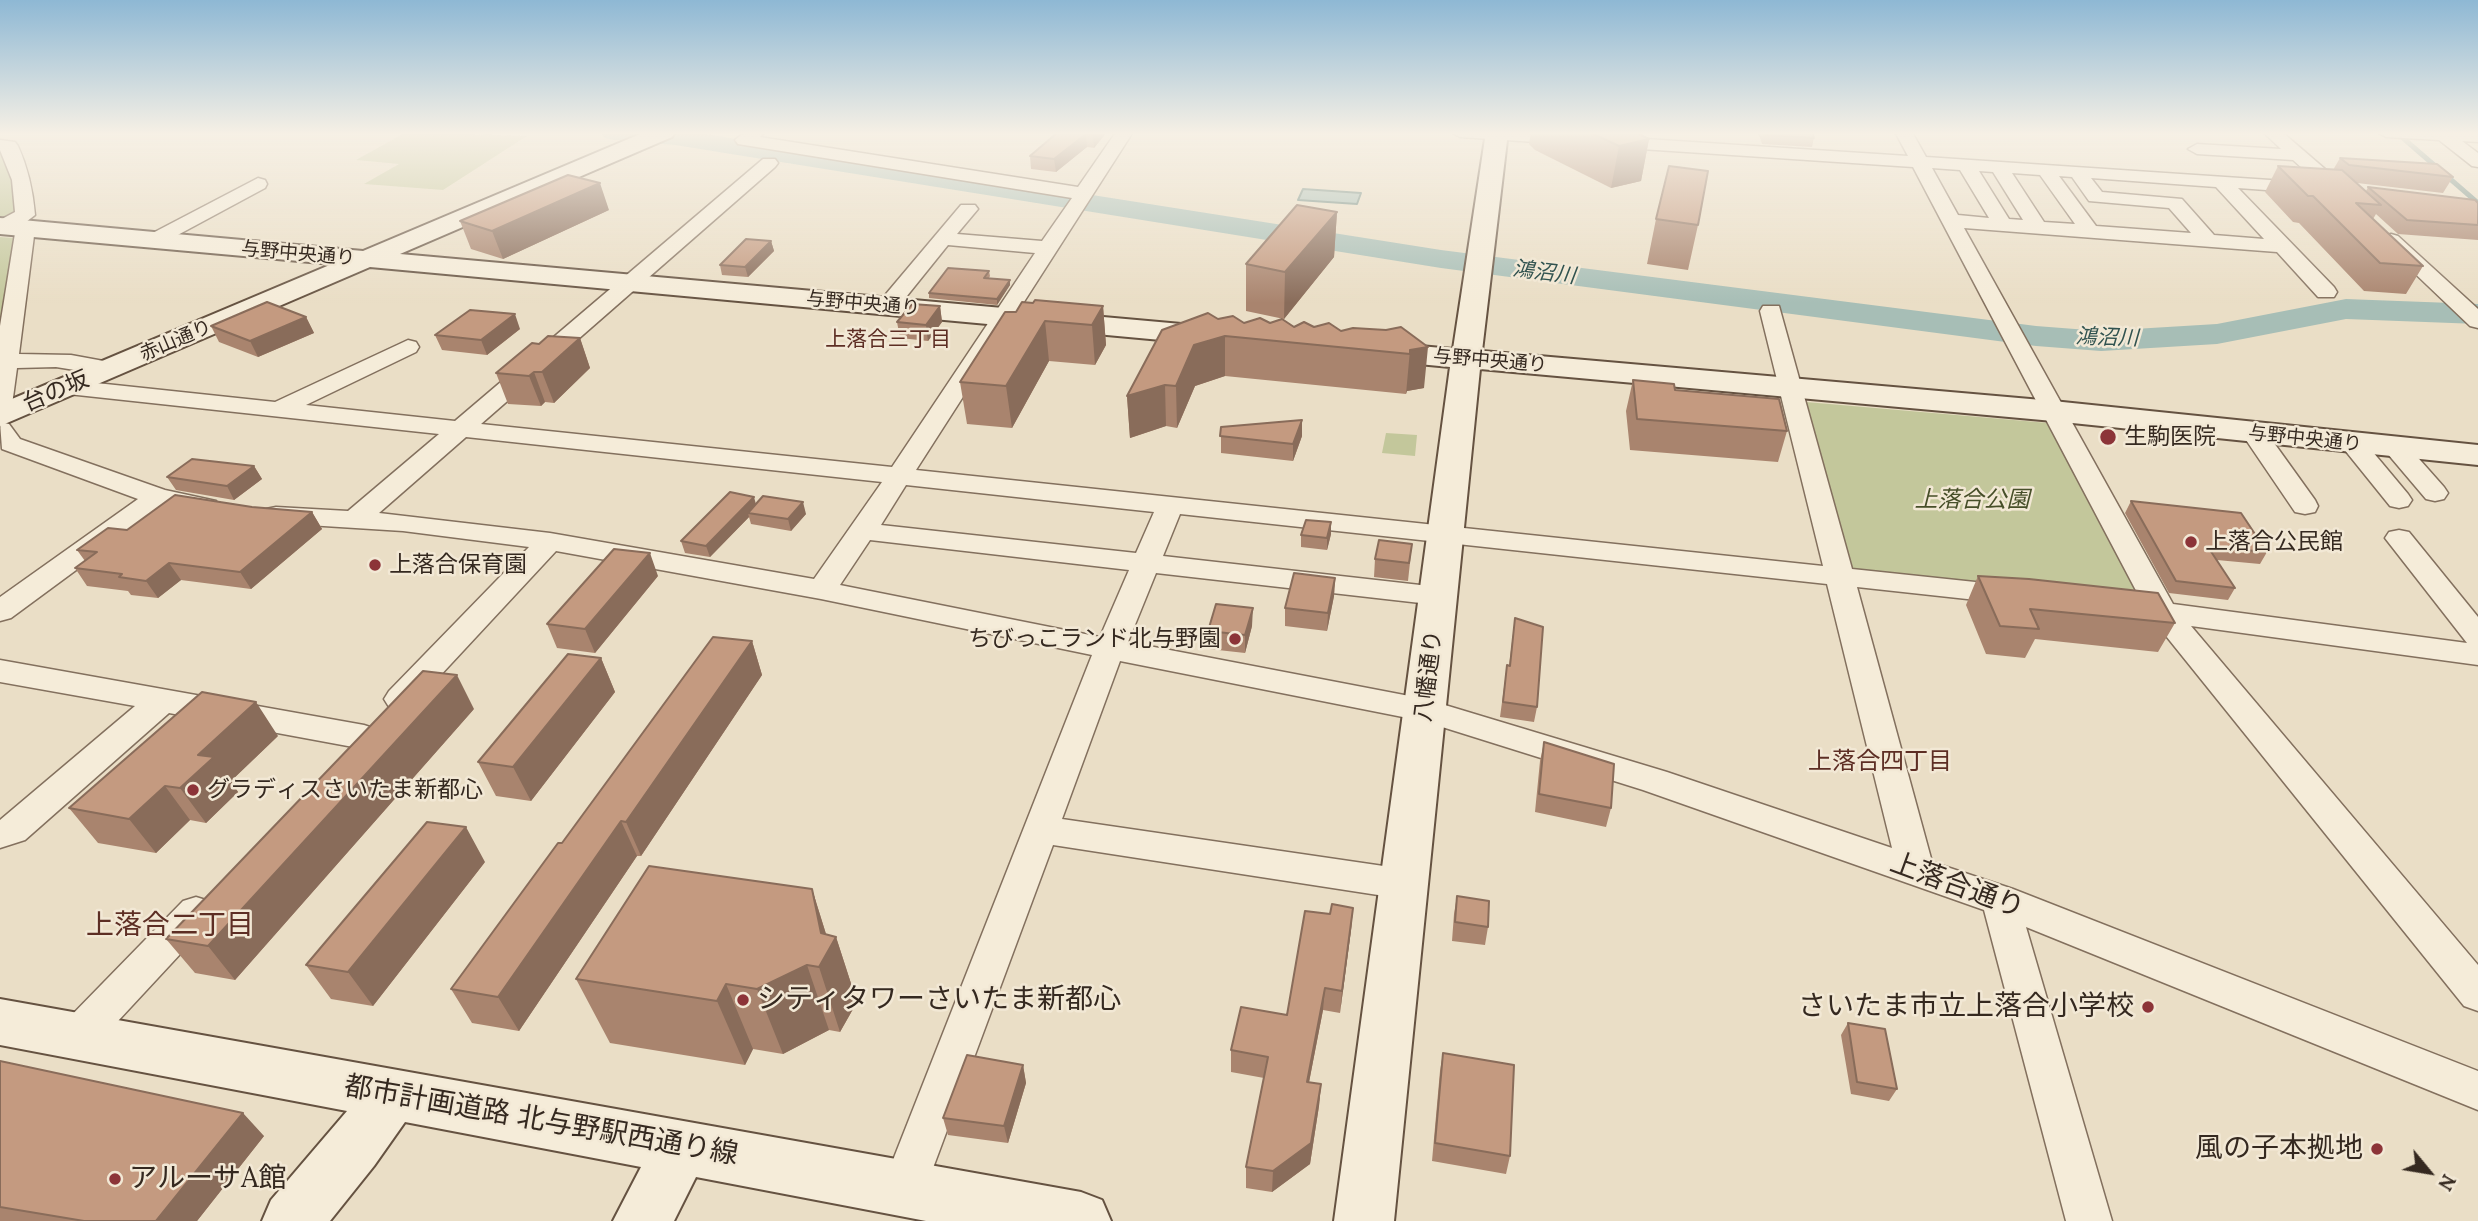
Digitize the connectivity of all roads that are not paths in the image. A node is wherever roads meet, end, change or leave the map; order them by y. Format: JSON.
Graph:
{"nodes":[{"id":1,"x":24,"y":189,"type":"edge"},
{"id":2,"x":249,"y":189,"type":"edge"},
{"id":3,"x":531,"y":189,"type":"edge"},
{"id":4,"x":739,"y":189,"type":"edge"},
{"id":5,"x":1018,"y":189,"type":"edge"},
{"id":6,"x":1088,"y":189,"type":"edge"},
{"id":7,"x":1489,"y":189,"type":"edge"},
{"id":8,"x":1935,"y":189,"type":"edge"},
{"id":9,"x":1981,"y":189,"type":"edge"},
{"id":10,"x":2013,"y":189,"type":"edge"},
{"id":11,"x":2059,"y":189,"type":"edge"},
{"id":12,"x":2090,"y":189,"type":"edge"},
{"id":13,"x":2229,"y":189,"type":"edge"},
{"id":14,"x":2337,"y":189,"type":"edge"},
{"id":15,"x":1081,"y":200,"type":"junction"},
{"id":16,"x":2360,"y":200,"type":"edge"},
{"id":17,"x":968,"y":209,"type":"dead end"},
{"id":18,"x":1953,"y":221,"type":"junction"},
{"id":19,"x":2003,"y":225,"type":"junction"},
{"id":20,"x":2376,"y":225,"type":"edge"},
{"id":21,"x":9,"y":227,"type":"edge"},
{"id":22,"x":2037,"y":227,"type":"junction"},
{"id":23,"x":2090,"y":231,"type":"junction"},
{"id":24,"x":944,"y":239,"type":"junction"},
{"id":25,"x":154,"y":240,"type":"junction"},
{"id":26,"x":2208,"y":240,"type":"junction"},
{"id":27,"x":2283,"y":246,"type":"junction"},
{"id":28,"x":1048,"y":248,"type":"junction"},
{"id":29,"x":366,"y":260,"type":"junction"},
{"id":30,"x":630,"y":282,"type":"junction"},
{"id":31,"x":7,"y":292,"type":"edge"},
{"id":32,"x":2326,"y":292,"type":"dead end"},
{"id":33,"x":886,"y":307,"type":"junction"},
{"id":34,"x":1771,"y":311,"type":"dead end"},
{"id":35,"x":2472,"y":315,"type":"edge"},
{"id":36,"x":1003,"y":317,"type":"junction"},
{"id":37,"x":1245,"y":339,"type":"edge"},
{"id":38,"x":408,"y":347,"type":"dead end"},
{"id":39,"x":1356,"y":349,"type":"edge"},
{"id":40,"x":1467,"y":359,"type":"junction"},
{"id":41,"x":3,"y":363,"type":"edge"},
{"id":42,"x":112,"y":369,"type":"junction"},
{"id":43,"x":68,"y":387,"type":"junction"},
{"id":44,"x":1792,"y":388,"type":"junction"},
{"id":45,"x":0,"y":405,"type":"edge"},
{"id":46,"x":279,"y":409,"type":"junction"},
{"id":47,"x":2053,"y":411,"type":"junction"},
{"id":48,"x":0,"y":416,"type":"edge"},
{"id":49,"x":0,"y":429,"type":"edge"},
{"id":50,"x":459,"y":430,"type":"junction"},
{"id":51,"x":2255,"y":434,"type":"junction"},
{"id":52,"x":2354,"y":444,"type":"junction"},
{"id":53,"x":2396,"y":448,"type":"junction"},
{"id":54,"x":2478,"y":455,"type":"edge"},
{"id":55,"x":899,"y":475,"type":"junction"},
{"id":56,"x":2435,"y":493,"type":"dead end"},
{"id":57,"x":158,"y":497,"type":"junction"},
{"id":58,"x":2399,"y":500,"type":"dead end"},
{"id":59,"x":1170,"y":506,"type":"junction"},
{"id":60,"x":2305,"y":506,"type":"dead end"},
{"id":61,"x":356,"y":519,"type":"junction"},
{"id":62,"x":863,"y":531,"type":"junction"},
{"id":63,"x":1446,"y":536,"type":"junction"},
{"id":64,"x":2399,"y":538,"type":"dead end"},
{"id":65,"x":550,"y":541,"type":"junction"},
{"id":66,"x":1146,"y":564,"type":"junction"},
{"id":67,"x":1840,"y":575,"type":"junction"},
{"id":68,"x":821,"y":590,"type":"junction"},
{"id":69,"x":1438,"y":596,"type":"junction"},
{"id":70,"x":2041,"y":598,"type":"edge"},
{"id":71,"x":2095,"y":604,"type":"edge"},
{"id":72,"x":0,"y":611,"type":"edge"},
{"id":73,"x":2162,"y":611,"type":"junction"},
{"id":74,"x":2478,"y":637,"type":"edge"},
{"id":75,"x":1110,"y":648,"type":"junction"},
{"id":76,"x":2478,"y":655,"type":"edge"},
{"id":77,"x":0,"y":671,"type":"edge"},
{"id":78,"x":162,"y":701,"type":"junction"},
{"id":79,"x":1425,"y":710,"type":"junction"},
{"id":80,"x":364,"y":737,"type":"junction"},
{"id":81,"x":335,"y":767,"type":"edge"},
{"id":82,"x":1041,"y":830,"type":"junction"},
{"id":83,"x":0,"y":834,"type":"edge"},
{"id":84,"x":1916,"y":870,"type":"junction"},
{"id":85,"x":1404,"y":884,"type":"junction"},
{"id":86,"x":220,"y":887,"type":"edge"},
{"id":87,"x":2000,"y":900,"type":"junction"},
{"id":88,"x":2463,"y":957,"type":"edge"},
{"id":89,"x":2478,"y":994,"type":"edge"},
{"id":90,"x":0,"y":1022,"type":"edge"},
{"id":91,"x":78,"y":1036,"type":"junction"},
{"id":92,"x":2478,"y":1091,"type":"edge"},
{"id":93,"x":392,"y":1094,"type":"junction"},
{"id":94,"x":682,"y":1147,"type":"junction"},
{"id":95,"x":904,"y":1188,"type":"junction"},
{"id":96,"x":292,"y":1221,"type":"edge"},
{"id":97,"x":643,"y":1221,"type":"edge"},
{"id":98,"x":1081,"y":1221,"type":"edge"},
{"id":99,"x":1364,"y":1221,"type":"edge"},
{"id":100,"x":2089,"y":1221,"type":"edge"}],
"edges":[{"from":1,"to":21,"type":"street"},
{"from":2,"to":25,"type":"street"},
{"from":3,"to":29,"type":"street","name":"赤山通り"},
{"from":4,"to":30,"type":"street"},
{"from":5,"to":15,"type":"street"},
{"from":6,"to":15,"type":"street"},
{"from":7,"to":40,"type":"street","name":"八幡通り"},
{"from":8,"to":18,"type":"street"},
{"from":9,"to":19,"type":"street"},
{"from":10,"to":22,"type":"street"},
{"from":11,"to":23,"type":"street"},
{"from":12,"to":26,"type":"street"},
{"from":13,"to":27,"type":"street"},
{"from":14,"to":16,"type":"street"},
{"from":15,"to":28,"type":"street"},
{"from":17,"to":24,"type":"street"},
{"from":18,"to":19,"type":"street"},
{"from":18,"to":47,"type":"street"},
{"from":19,"to":22,"type":"street"},
{"from":20,"to":35,"type":"street"},
{"from":21,"to":25,"type":"street","name":"与野中央通り"},
{"from":21,"to":31,"type":"street"},
{"from":22,"to":23,"type":"street"},
{"from":23,"to":26,"type":"street"},
{"from":24,"to":28,"type":"street"},
{"from":24,"to":33,"type":"street"},
{"from":25,"to":29,"type":"street","name":"与野中央通り"},
{"from":26,"to":27,"type":"street"},
{"from":27,"to":32,"type":"street"},
{"from":28,"to":36,"type":"street"},
{"from":29,"to":30,"type":"street","name":"与野中央通り"},
{"from":29,"to":42,"type":"street","name":"赤山通り"},
{"from":30,"to":33,"type":"street","name":"与野中央通り"},
{"from":30,"to":50,"type":"street"},
{"from":31,"to":41,"type":"street"},
{"from":33,"to":36,"type":"street","name":"与野中央通り"},
{"from":34,"to":44,"type":"street"},
{"from":36,"to":37,"type":"street","name":"与野中央通り"},
{"from":36,"to":55,"type":"street"},
{"from":38,"to":46,"type":"street"},
{"from":39,"to":40,"type":"street","name":"与野中央通り"},
{"from":40,"to":44,"type":"street","name":"与野中央通り"},
{"from":40,"to":63,"type":"street","name":"八幡通り"},
{"from":41,"to":42,"type":"street"},
{"from":41,"to":45,"type":"street"},
{"from":42,"to":43,"type":"street","name":"台の坂"},
{"from":43,"to":46,"type":"street"},
{"from":43,"to":48,"type":"street","name":"台の坂"},
{"from":44,"to":47,"type":"street","name":"与野中央通り"},
{"from":44,"to":67,"type":"street"},
{"from":46,"to":50,"type":"street"},
{"from":47,"to":51,"type":"street","name":"与野中央通り"},
{"from":47,"to":73,"type":"street"},
{"from":49,"to":57,"type":"street","name":"上落合通り"},
{"from":50,"to":55,"type":"street"},
{"from":50,"to":61,"type":"street"},
{"from":51,"to":52,"type":"street","name":"与野中央通り"},
{"from":51,"to":60,"type":"street"},
{"from":52,"to":53,"type":"street","name":"与野中央通り"},
{"from":52,"to":58,"type":"street"},
{"from":53,"to":54,"type":"street","name":"与野中央通り"},
{"from":53,"to":56,"type":"street"},
{"from":55,"to":59,"type":"street"},
{"from":55,"to":62,"type":"street"},
{"from":57,"to":61,"type":"street","name":"上落合通り"},
{"from":57,"to":72,"type":"street"},
{"from":59,"to":63,"type":"street"},
{"from":59,"to":66,"type":"street"},
{"from":61,"to":65,"type":"street","name":"上落合通り"},
{"from":62,"to":66,"type":"street"},
{"from":62,"to":68,"type":"street"},
{"from":63,"to":67,"type":"street"},
{"from":63,"to":69,"type":"street","name":"八幡通り"},
{"from":64,"to":74,"type":"street"},
{"from":65,"to":68,"type":"street","name":"上落合通り"},
{"from":65,"to":80,"type":"street"},
{"from":66,"to":69,"type":"street"},
{"from":66,"to":75,"type":"street"},
{"from":67,"to":70,"type":"street"},
{"from":67,"to":84,"type":"street"},
{"from":68,"to":75,"type":"street","name":"上落合通り"},
{"from":69,"to":79,"type":"street","name":"八幡通り"},
{"from":71,"to":73,"type":"street"},
{"from":73,"to":76,"type":"street"},
{"from":73,"to":88,"type":"street"},
{"from":75,"to":79,"type":"street","name":"上落合通り"},
{"from":75,"to":82,"type":"street"},
{"from":77,"to":78,"type":"street"},
{"from":78,"to":80,"type":"street"},
{"from":78,"to":83,"type":"street"},
{"from":79,"to":84,"type":"street","name":"上落合通り"},
{"from":79,"to":85,"type":"street","name":"八幡通り"},
{"from":80,"to":81,"type":"street"},
{"from":82,"to":85,"type":"street"},
{"from":82,"to":95,"type":"street"},
{"from":84,"to":87,"type":"street","name":"上落合通り"},
{"from":85,"to":99,"type":"street","name":"八幡通り"},
{"from":86,"to":91,"type":"street"},
{"from":87,"to":92,"type":"street","name":"上落合通り"},
{"from":87,"to":100,"type":"street"},
{"from":88,"to":89,"type":"street"},
{"from":90,"to":91,"type":"street","name":"都市計画道路 北与野駅西通り線"},
{"from":91,"to":93,"type":"street","name":"都市計画道路 北与野駅西通り線"},
{"from":93,"to":94,"type":"street","name":"都市計画道路 北与野駅西通り線"},
{"from":93,"to":96,"type":"street"},
{"from":94,"to":95,"type":"street","name":"都市計画道路 北与野駅西通り線"},
{"from":94,"to":97,"type":"street"},
{"from":95,"to":98,"type":"street","name":"都市計画道路 北与野駅西通り線"}]}
